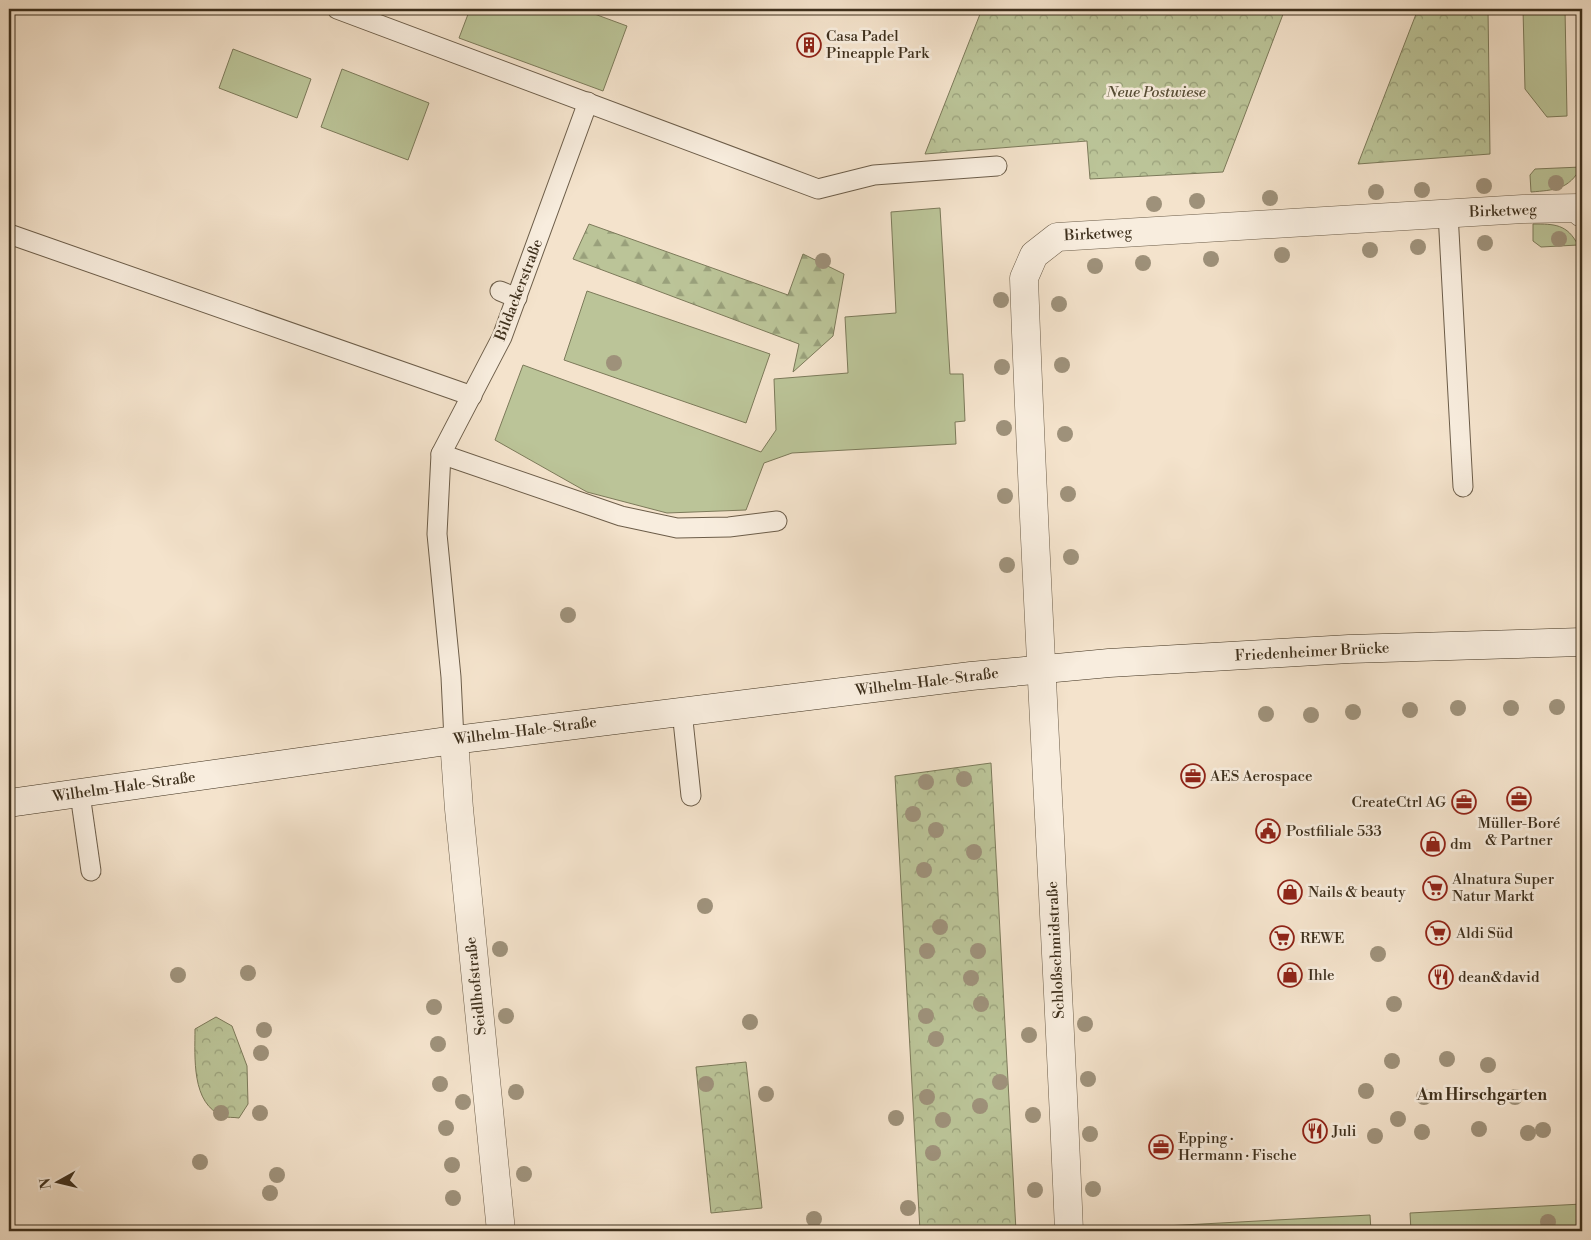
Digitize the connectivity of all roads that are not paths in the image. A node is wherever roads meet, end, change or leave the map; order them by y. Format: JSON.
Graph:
{"nodes":[{"id":1,"x":337,"y":9,"type":"edge"},
{"id":2,"x":588,"y":102,"type":"junction"},
{"id":3,"x":997,"y":166,"type":"dead end"},
{"id":4,"x":1582,"y":209,"type":"edge"},
{"id":5,"x":1448,"y":213,"type":"junction"},
{"id":6,"x":9,"y":234,"type":"edge"},
{"id":7,"x":472,"y":396,"type":"junction"},
{"id":8,"x":441,"y":454,"type":"junction"},
{"id":9,"x":1463,"y":487,"type":"dead end"},
{"id":10,"x":777,"y":521,"type":"dead end"},
{"id":11,"x":1574,"y":642,"type":"edge"},
{"id":12,"x":1042,"y":669,"type":"junction"},
{"id":13,"x":682,"y":711,"type":"junction"},
{"id":14,"x":454,"y":740,"type":"junction"},
{"id":15,"x":80,"y":794,"type":"junction"},
{"id":16,"x":691,"y":796,"type":"dead end"},
{"id":17,"x":9,"y":803,"type":"edge"},
{"id":18,"x":91,"y":871,"type":"dead end"},
{"id":19,"x":500,"y":1231,"type":"edge"},
{"id":20,"x":1069,"y":1231,"type":"edge"}],
"edges":[{"from":1,"to":2,"type":"lane"},
{"from":2,"to":3,"type":"lane"},
{"from":2,"to":7,"type":"lane","name":"Bildackerstraße"},
{"from":4,"to":5,"type":"street","name":"Birketweg"},
{"from":5,"to":9,"type":"lane"},
{"from":5,"to":12,"type":"street","name":"Birketweg"},
{"from":6,"to":7,"type":"lane"},
{"from":7,"to":8,"type":"lane","name":"Bildackerstraße"},
{"from":8,"to":10,"type":"lane"},
{"from":8,"to":14,"type":"lane","name":"Bildackerstraße"},
{"from":11,"to":12,"type":"street","name":"Friedenheimer Brücke"},
{"from":12,"to":13,"type":"street","name":"Wilhelm-Hale-Straße"},
{"from":12,"to":20,"type":"street","name":"Schloßschmidstraße"},
{"from":13,"to":14,"type":"street","name":"Wilhelm-Hale-Straße"},
{"from":13,"to":16,"type":"lane"},
{"from":14,"to":15,"type":"street","name":"Wilhelm-Hale-Straße"},
{"from":14,"to":19,"type":"street","name":"Seidlhofstraße"},
{"from":15,"to":17,"type":"street","name":"Wilhelm-Hale-Straße"},
{"from":15,"to":18,"type":"lane"}]}
